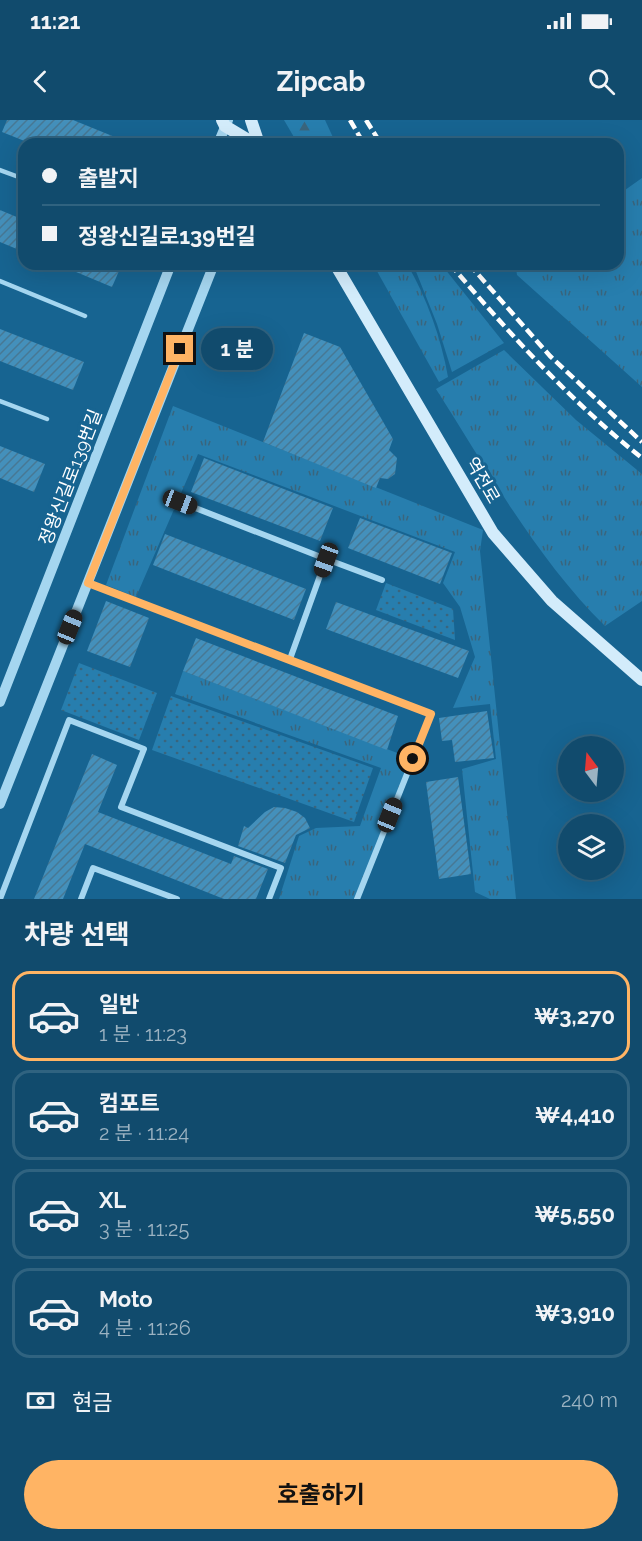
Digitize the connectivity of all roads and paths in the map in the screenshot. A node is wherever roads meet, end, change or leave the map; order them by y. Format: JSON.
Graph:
{"nodes":[{"id":1,"x":251,"y":120,"type":"edge"},
{"id":2,"x":225,"y":122,"type":"edge"},
{"id":3,"x":220,"y":138,"type":"edge"},
{"id":4,"x":247,"y":138,"type":"edge"},
{"id":5,"x":257,"y":138,"type":"edge"},
{"id":6,"x":0,"y":170,"type":"edge"},
{"id":7,"x":18,"y":177,"type":"edge"},
{"id":8,"x":169,"y":270,"type":"edge"},
{"id":9,"x":212,"y":270,"type":"edge"},
{"id":10,"x":339,"y":270,"type":"edge"},
{"id":11,"x":0,"y":281,"type":"edge"},
{"id":12,"x":85,"y":316,"type":"dead end"},
{"id":13,"x":0,"y":401,"type":"edge"},
{"id":14,"x":47,"y":419,"type":"dead end"},
{"id":15,"x":180,"y":502,"type":"dead end"},
{"id":16,"x":326,"y":559,"type":"junction"},
{"id":17,"x":382,"y":580,"type":"dead end"},
{"id":18,"x":88,"y":583,"type":"junction"},
{"id":19,"x":290,"y":660,"type":"junction"},
{"id":20,"x":642,"y":680,"type":"edge"},
{"id":21,"x":0,"y":702,"type":"edge"},
{"id":22,"x":0,"y":804,"type":"edge"},
{"id":23,"x":0,"y":899,"type":"edge"},
{"id":24,"x":81,"y":899,"type":"edge"},
{"id":25,"x":177,"y":899,"type":"edge"},
{"id":26,"x":269,"y":899,"type":"edge"},
{"id":27,"x":357,"y":899,"type":"edge"}],
"edges":[{"from":1,"to":5,"type":"main road"},
{"from":2,"to":3,"type":"street"},
{"from":2,"to":4,"type":"main road"},
{"from":6,"to":7,"type":"lane"},
{"from":8,"to":21,"type":"street","name":"정왕신길로139번길"},
{"from":9,"to":18,"type":"street"},
{"from":10,"to":20,"type":"main road","name":"역전로"},
{"from":11,"to":12,"type":"lane"},
{"from":13,"to":14,"type":"lane"},
{"from":15,"to":16,"type":"street"},
{"from":16,"to":17,"type":"street"},
{"from":16,"to":19,"type":"street"},
{"from":18,"to":19,"type":"street"},
{"from":18,"to":22,"type":"street"},
{"from":19,"to":27,"type":"street"},
{"from":23,"to":26,"type":"street"},
{"from":24,"to":25,"type":"street"}]}
